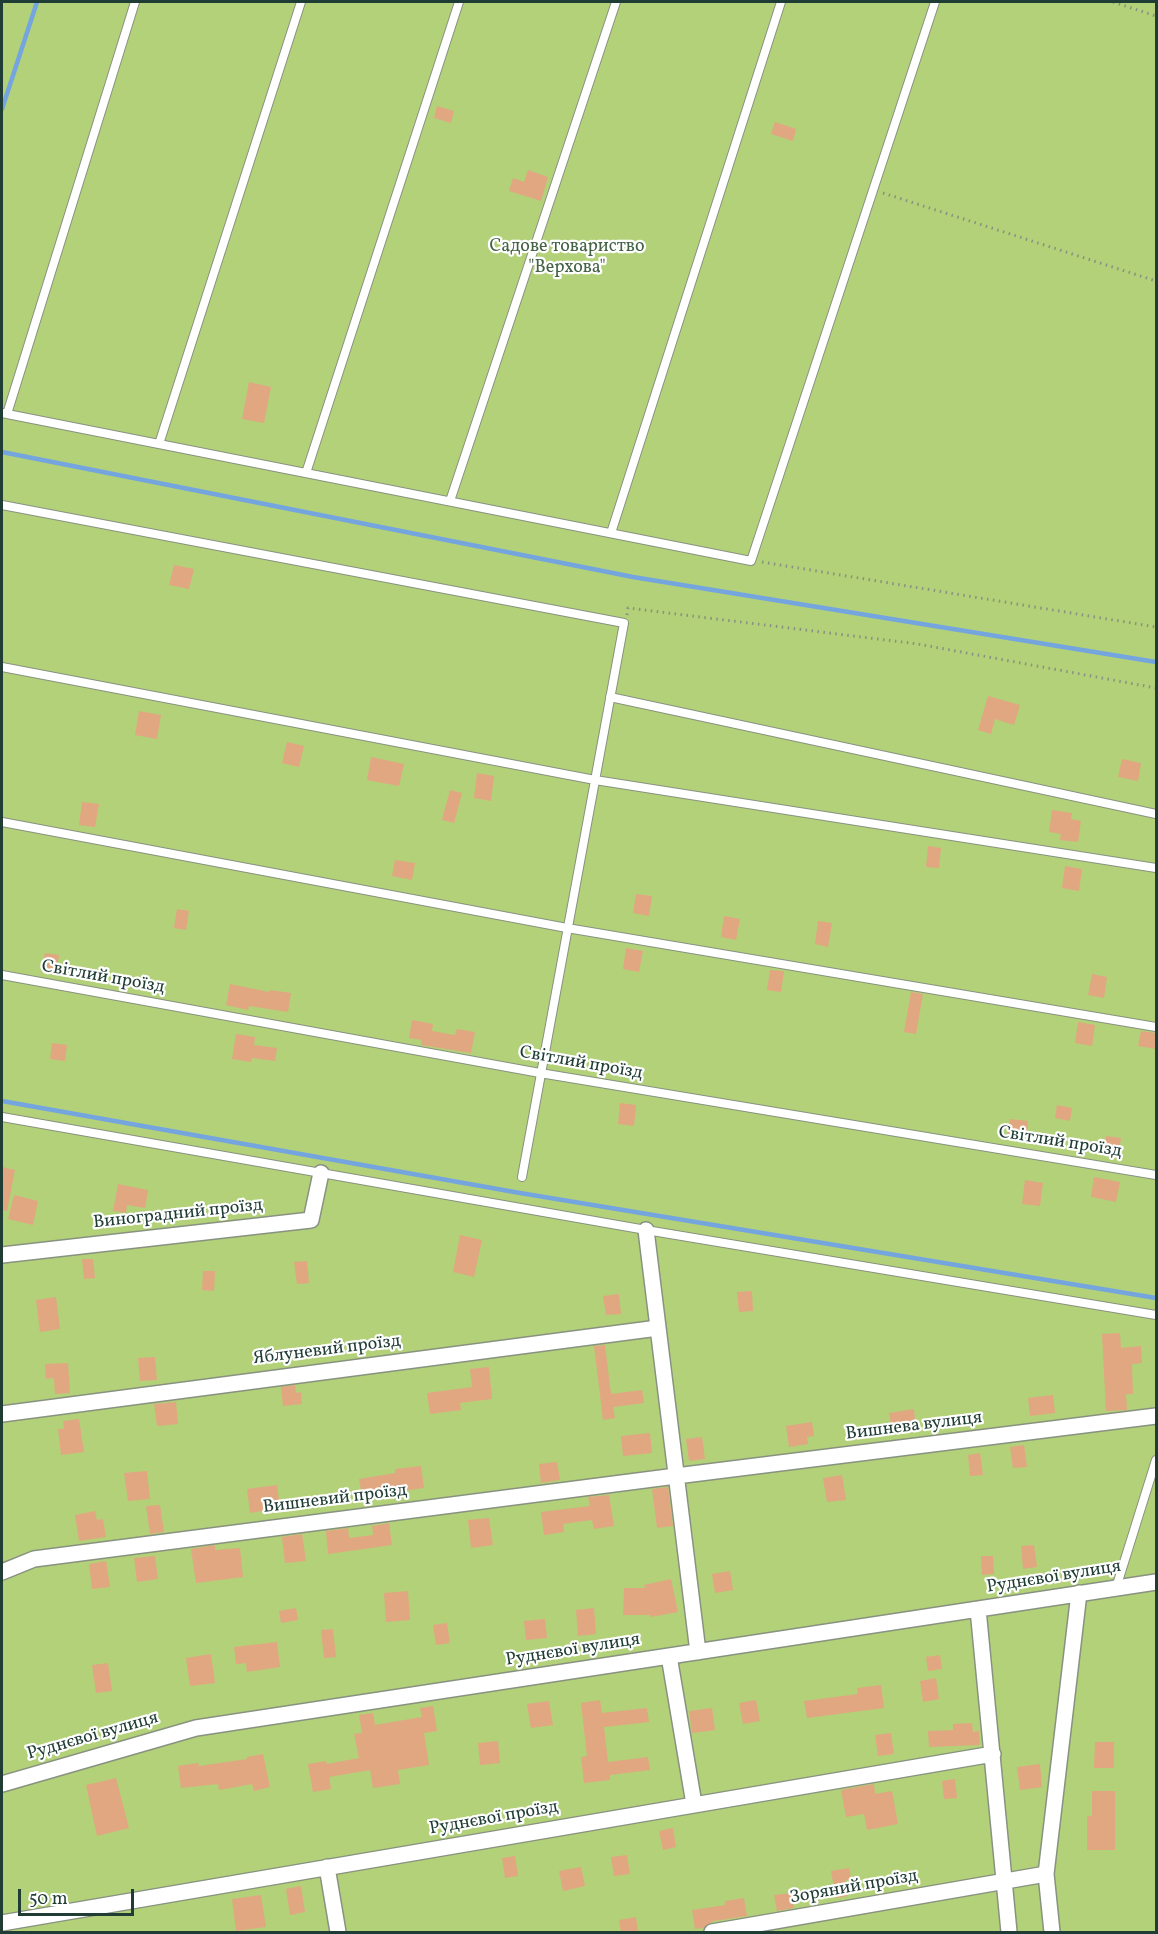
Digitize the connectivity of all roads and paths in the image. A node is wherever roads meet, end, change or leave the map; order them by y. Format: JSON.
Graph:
{"nodes":[{"id":1,"x":135,"y":2,"type":"edge"},
{"id":2,"x":301,"y":2,"type":"edge"},
{"id":3,"x":459,"y":2,"type":"edge"},
{"id":4,"x":616,"y":2,"type":"edge"},
{"id":5,"x":781,"y":2,"type":"edge"},
{"id":6,"x":935,"y":2,"type":"edge"},
{"id":7,"x":1113,"y":2,"type":"edge"},
{"id":8,"x":1156,"y":16,"type":"edge"},
{"id":9,"x":873,"y":189,"type":"junction"},
{"id":10,"x":1156,"y":281,"type":"edge"},
{"id":11,"x":4,"y":413,"type":"edge"},
{"id":12,"x":159,"y":444,"type":"junction"},
{"id":13,"x":306,"y":473,"type":"junction"},
{"id":14,"x":450,"y":501,"type":"junction"},
{"id":15,"x":2,"y":505,"type":"edge"},
{"id":16,"x":611,"y":533,"type":"junction"},
{"id":17,"x":751,"y":561,"type":"junction"},
{"id":18,"x":624,"y":623,"type":"junction"},
{"id":19,"x":1156,"y":627,"type":"edge"},
{"id":20,"x":2,"y":668,"type":"edge"},
{"id":21,"x":1156,"y":688,"type":"edge"},
{"id":22,"x":610,"y":698,"type":"junction"},
{"id":23,"x":595,"y":780,"type":"junction"},
{"id":24,"x":1156,"y":813,"type":"edge"},
{"id":25,"x":2,"y":822,"type":"edge"},
{"id":26,"x":1156,"y":868,"type":"edge"},
{"id":27,"x":567,"y":928,"type":"junction"},
{"id":28,"x":2,"y":975,"type":"edge"},
{"id":29,"x":1156,"y":1027,"type":"edge"},
{"id":30,"x":540,"y":1073,"type":"junction"},
{"id":31,"x":2,"y":1117,"type":"edge"},
{"id":32,"x":321,"y":1173,"type":"junction"},
{"id":33,"x":1156,"y":1175,"type":"edge"},
{"id":34,"x":522,"y":1177,"type":"dead end"},
{"id":35,"x":646,"y":1230,"type":"junction"},
{"id":36,"x":2,"y":1255,"type":"edge"},
{"id":37,"x":1156,"y":1315,"type":"edge"},
{"id":38,"x":658,"y":1328,"type":"junction"},
{"id":39,"x":2,"y":1414,"type":"edge"},
{"id":40,"x":1156,"y":1416,"type":"edge"},
{"id":41,"x":1156,"y":1460,"type":"edge"},
{"id":42,"x":676,"y":1476,"type":"junction"},
{"id":43,"x":2,"y":1572,"type":"edge"},
{"id":44,"x":1156,"y":1582,"type":"edge"},
{"id":45,"x":1116,"y":1588,"type":"junction"},
{"id":46,"x":1079,"y":1593,"type":"junction"},
{"id":47,"x":978,"y":1609,"type":"junction"},
{"id":48,"x":698,"y":1652,"type":"junction"},
{"id":49,"x":669,"y":1656,"type":"junction"},
{"id":50,"x":993,"y":1754,"type":"junction"},
{"id":51,"x":2,"y":1784,"type":"edge"},
{"id":52,"x":694,"y":1804,"type":"junction"},
{"id":53,"x":327,"y":1867,"type":"junction"},
{"id":54,"x":1046,"y":1874,"type":"junction"},
{"id":55,"x":1004,"y":1881,"type":"junction"},
{"id":56,"x":2,"y":1923,"type":"edge"},
{"id":57,"x":338,"y":1932,"type":"edge"},
{"id":58,"x":712,"y":1932,"type":"edge"},
{"id":59,"x":1009,"y":1932,"type":"edge"},
{"id":60,"x":1052,"y":1932,"type":"edge"}],
"edges":[{"from":1,"to":11,"type":"lane"},
{"from":2,"to":12,"type":"lane"},
{"from":3,"to":13,"type":"lane"},
{"from":4,"to":14,"type":"lane"},
{"from":5,"to":16,"type":"lane"},
{"from":6,"to":9,"type":"lane"},
{"from":7,"to":8,"type":"path"},
{"from":9,"to":10,"type":"path"},
{"from":9,"to":17,"type":"lane"},
{"from":11,"to":12,"type":"lane"},
{"from":12,"to":13,"type":"lane"},
{"from":13,"to":14,"type":"lane"},
{"from":14,"to":16,"type":"lane"},
{"from":15,"to":18,"type":"lane"},
{"from":16,"to":17,"type":"lane"},
{"from":17,"to":19,"type":"path"},
{"from":18,"to":21,"type":"path"},
{"from":18,"to":22,"type":"lane"},
{"from":20,"to":23,"type":"lane"},
{"from":22,"to":23,"type":"lane"},
{"from":22,"to":24,"type":"lane"},
{"from":23,"to":26,"type":"lane"},
{"from":23,"to":27,"type":"lane"},
{"from":25,"to":27,"type":"lane"},
{"from":27,"to":29,"type":"lane"},
{"from":27,"to":30,"type":"lane"},
{"from":28,"to":30,"type":"lane","name":"Світлий проїзд"},
{"from":30,"to":33,"type":"lane","name":"Світлий проїзд"},
{"from":30,"to":34,"type":"lane"},
{"from":31,"to":32,"type":"lane"},
{"from":32,"to":35,"type":"lane"},
{"from":32,"to":36,"type":"street","name":"Виноградний проїзд"},
{"from":35,"to":37,"type":"lane"},
{"from":35,"to":38,"type":"street"},
{"from":38,"to":39,"type":"street","name":"Яблуневий проїзд"},
{"from":38,"to":42,"type":"street"},
{"from":40,"to":42,"type":"street","name":"Вишнева вулиця"},
{"from":41,"to":45,"type":"lane"},
{"from":42,"to":43,"type":"street","name":"Вишневий проїзд"},
{"from":42,"to":48,"type":"street"},
{"from":44,"to":45,"type":"street","name":"Руднєвої вулиця"},
{"from":45,"to":46,"type":"street","name":"Руднєвої вулиця"},
{"from":46,"to":47,"type":"street","name":"Руднєвої вулиця"},
{"from":46,"to":54,"type":"street"},
{"from":47,"to":48,"type":"street","name":"Руднєвої вулиця"},
{"from":47,"to":50,"type":"street"},
{"from":48,"to":49,"type":"street","name":"Руднєвої вулиця"},
{"from":49,"to":51,"type":"street","name":"Руднєвої вулиця"},
{"from":49,"to":52,"type":"street"},
{"from":50,"to":52,"type":"street","name":"Руднєвої проїзд"},
{"from":50,"to":55,"type":"street"},
{"from":52,"to":53,"type":"street","name":"Руднєвої проїзд"},
{"from":53,"to":56,"type":"street","name":"Руднєвої проїзд"},
{"from":53,"to":57,"type":"street"},
{"from":54,"to":55,"type":"street","name":"Зоряний проїзд"},
{"from":54,"to":60,"type":"street"},
{"from":55,"to":58,"type":"street","name":"Зоряний проїзд"},
{"from":55,"to":59,"type":"street"}]}
